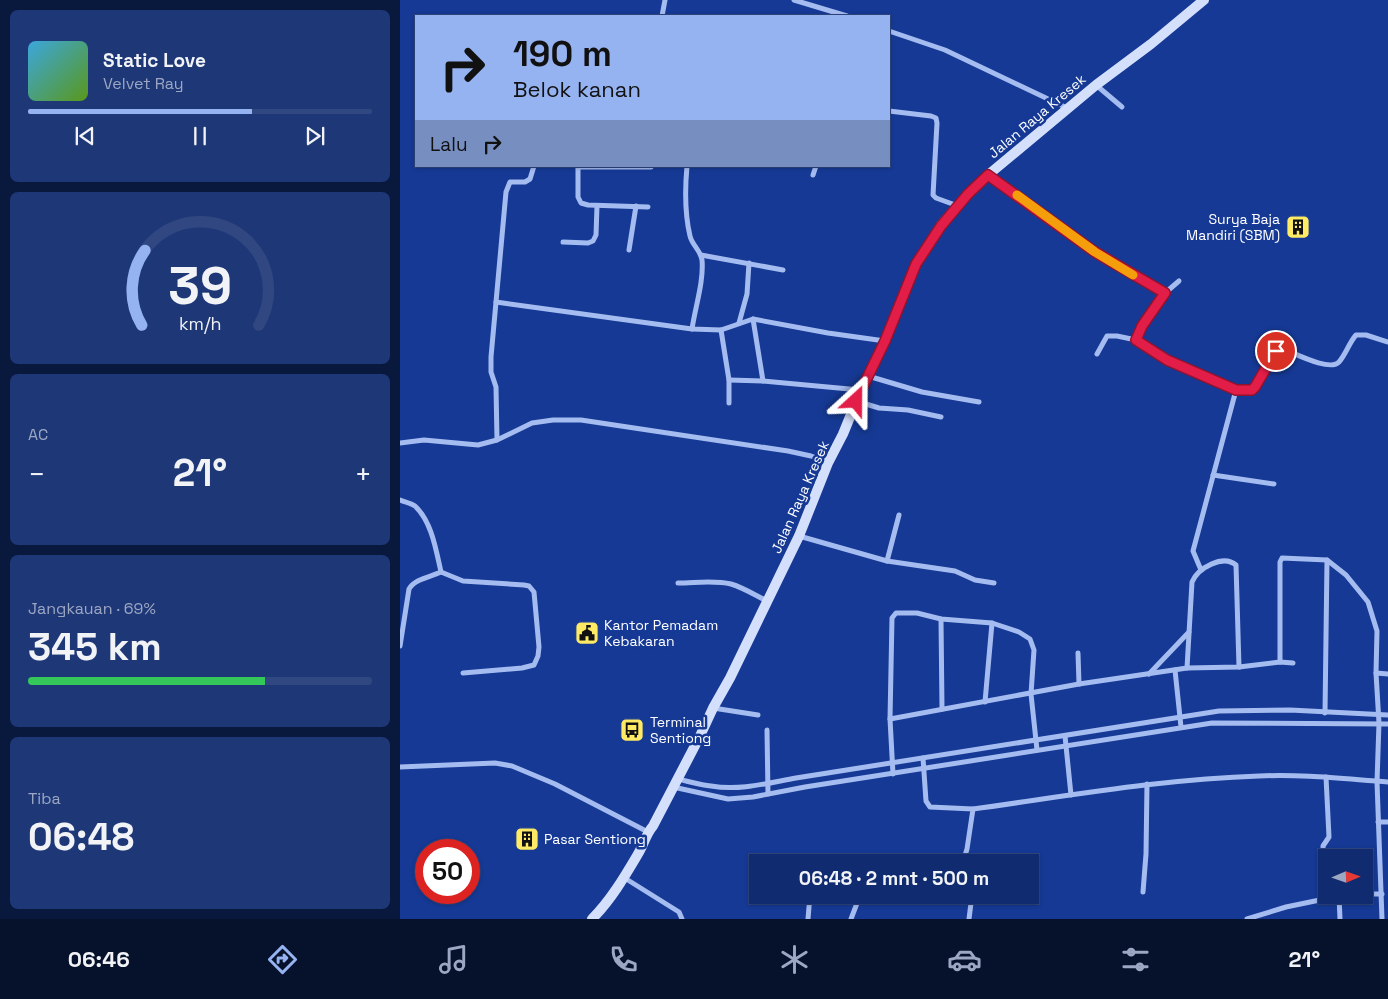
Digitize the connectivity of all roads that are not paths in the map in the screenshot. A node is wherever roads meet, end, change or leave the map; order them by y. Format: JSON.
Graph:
{"nodes":[{"id":1,"x":665,"y":0,"type":"edge"},
{"id":2,"x":794,"y":0,"type":"edge"},
{"id":3,"x":1204,"y":0,"type":"edge"},
{"id":4,"x":662,"y":15,"type":"edge"},
{"id":5,"x":844,"y":15,"type":"edge"},
{"id":6,"x":890,"y":31,"type":"edge"},
{"id":7,"x":1096,"y":85,"type":"junction"},
{"id":8,"x":1122,"y":107,"type":"dead end"},
{"id":9,"x":1068,"y":108,"type":"junction"},
{"id":10,"x":890,"y":111,"type":"edge"},
{"id":11,"x":534,"y":167,"type":"edge"},
{"id":12,"x":578,"y":167,"type":"edge"},
{"id":13,"x":687,"y":167,"type":"edge"},
{"id":14,"x":816,"y":167,"type":"edge"},
{"id":15,"x":813,"y":175,"type":"dead end"},
{"id":16,"x":988,"y":175,"type":"junction"},
{"id":17,"x":597,"y":206,"type":"junction"},
{"id":18,"x":636,"y":206,"type":"junction"},
{"id":19,"x":958,"y":206,"type":"junction"},
{"id":20,"x":648,"y":207,"type":"dead end"},
{"id":21,"x":563,"y":242,"type":"dead end"},
{"id":22,"x":629,"y":250,"type":"dead end"},
{"id":23,"x":701,"y":255,"type":"junction"},
{"id":24,"x":748,"y":263,"type":"junction"},
{"id":25,"x":783,"y":270,"type":"dead end"},
{"id":26,"x":1179,"y":281,"type":"dead end"},
{"id":27,"x":1165,"y":293,"type":"junction"},
{"id":28,"x":496,"y":302,"type":"junction"},
{"id":29,"x":753,"y":319,"type":"junction"},
{"id":30,"x":739,"y":323,"type":"junction"},
{"id":31,"x":692,"y":329,"type":"junction"},
{"id":32,"x":720,"y":330,"type":"junction"},
{"id":33,"x":1136,"y":340,"type":"junction"},
{"id":34,"x":885,"y":341,"type":"junction"},
{"id":35,"x":1388,"y":342,"type":"edge"},
{"id":36,"x":1097,"y":354,"type":"dead end"},
{"id":37,"x":868,"y":376,"type":"junction"},
{"id":38,"x":729,"y":380,"type":"junction"},
{"id":39,"x":763,"y":381,"type":"junction"},
{"id":40,"x":861,"y":390,"type":"junction"},
{"id":41,"x":1236,"y":390,"type":"junction"},
{"id":42,"x":856,"y":401,"type":"junction"},
{"id":43,"x":979,"y":402,"type":"dead end"},
{"id":44,"x":729,"y":403,"type":"dead end"},
{"id":45,"x":941,"y":417,"type":"dead end"},
{"id":46,"x":497,"y":440,"type":"junction"},
{"id":47,"x":400,"y":443,"type":"edge"},
{"id":48,"x":828,"y":463,"type":"junction"},
{"id":49,"x":1212,"y":476,"type":"junction"},
{"id":50,"x":1274,"y":484,"type":"dead end"},
{"id":51,"x":400,"y":500,"type":"edge"},
{"id":52,"x":899,"y":515,"type":"dead end"},
{"id":53,"x":799,"y":536,"type":"junction"},
{"id":54,"x":1326,"y":560,"type":"junction"},
{"id":55,"x":887,"y":561,"type":"junction"},
{"id":56,"x":1200,"y":570,"type":"junction"},
{"id":57,"x":441,"y":572,"type":"junction"},
{"id":58,"x":678,"y":583,"type":"dead end"},
{"id":59,"x":994,"y":583,"type":"dead end"},
{"id":60,"x":767,"y":602,"type":"junction"},
{"id":61,"x":941,"y":619,"type":"junction"},
{"id":62,"x":992,"y":623,"type":"junction"},
{"id":63,"x":1190,"y":631,"type":"junction"},
{"id":64,"x":400,"y":646,"type":"edge"},
{"id":65,"x":1078,"y":653,"type":"dead end"},
{"id":66,"x":1280,"y":662,"type":"junction"},
{"id":67,"x":1293,"y":663,"type":"dead end"},
{"id":68,"x":1240,"y":667,"type":"junction"},
{"id":69,"x":1187,"y":668,"type":"junction"},
{"id":70,"x":1176,"y":670,"type":"junction"},
{"id":71,"x":1376,"y":673,"type":"junction"},
{"id":72,"x":463,"y":674,"type":"dead end"},
{"id":73,"x":1149,"y":674,"type":"junction"},
{"id":74,"x":1388,"y":674,"type":"edge"},
{"id":75,"x":1079,"y":684,"type":"junction"},
{"id":76,"x":1031,"y":694,"type":"junction"},
{"id":77,"x":985,"y":702,"type":"junction"},
{"id":78,"x":712,"y":708,"type":"junction"},
{"id":79,"x":942,"y":709,"type":"junction"},
{"id":80,"x":1223,"y":711,"type":"junction"},
{"id":81,"x":1325,"y":713,"type":"junction"},
{"id":82,"x":1378,"y":715,"type":"junction"},
{"id":83,"x":758,"y":716,"type":"dead end"},
{"id":84,"x":1388,"y":716,"type":"edge"},
{"id":85,"x":1181,"y":717,"type":"junction"},
{"id":86,"x":890,"y":719,"type":"junction"},
{"id":87,"x":1222,"y":722,"type":"junction"},
{"id":88,"x":1379,"y":723,"type":"junction"},
{"id":89,"x":1388,"y":724,"type":"edge"},
{"id":90,"x":1181,"y":727,"type":"junction"},
{"id":91,"x":767,"y":730,"type":"dead end"},
{"id":92,"x":1065,"y":736,"type":"junction"},
{"id":93,"x":1035,"y":740,"type":"junction"},
{"id":94,"x":1066,"y":745,"type":"junction"},
{"id":95,"x":1037,"y":750,"type":"junction"},
{"id":96,"x":923,"y":758,"type":"junction"},
{"id":97,"x":892,"y":762,"type":"junction"},
{"id":98,"x":400,"y":767,"type":"edge"},
{"id":99,"x":924,"y":768,"type":"junction"},
{"id":100,"x":893,"y":774,"type":"junction"},
{"id":101,"x":1326,"y":777,"type":"junction"},
{"id":102,"x":1377,"y":782,"type":"junction"},
{"id":103,"x":1388,"y":782,"type":"edge"},
{"id":104,"x":674,"y":783,"type":"junction"},
{"id":105,"x":767,"y":784,"type":"junction"},
{"id":106,"x":1147,"y":784,"type":"junction"},
{"id":107,"x":768,"y":794,"type":"junction"},
{"id":108,"x":1071,"y":795,"type":"junction"},
{"id":109,"x":973,"y":809,"type":"junction"},
{"id":110,"x":1378,"y":822,"type":"junction"},
{"id":111,"x":1388,"y":822,"type":"edge"},
{"id":112,"x":648,"y":832,"type":"junction"},
{"id":113,"x":1323,"y":849,"type":"edge"},
{"id":114,"x":965,"y":854,"type":"edge"},
{"id":115,"x":623,"y":877,"type":"junction"},
{"id":116,"x":1143,"y":892,"type":"dead end"},
{"id":117,"x":1373,"y":894,"type":"edge"},
{"id":118,"x":1382,"y":894,"type":"junction"},
{"id":119,"x":1318,"y":900,"type":"edge"},
{"id":120,"x":809,"y":904,"type":"edge"},
{"id":121,"x":856,"y":904,"type":"edge"},
{"id":122,"x":971,"y":904,"type":"edge"},
{"id":123,"x":1339,"y":904,"type":"edge"},
{"id":124,"x":592,"y":919,"type":"edge"},
{"id":125,"x":682,"y":919,"type":"edge"},
{"id":126,"x":808,"y":919,"type":"edge"},
{"id":127,"x":851,"y":919,"type":"edge"},
{"id":128,"x":969,"y":919,"type":"edge"},
{"id":129,"x":1247,"y":919,"type":"edge"},
{"id":130,"x":1340,"y":919,"type":"edge"},
{"id":131,"x":1382,"y":919,"type":"edge"}],
"edges":[{"from":1,"to":4,"type":"street"},
{"from":2,"to":5,"type":"street"},
{"from":3,"to":7,"type":"main road","name":"Jalan Raya Kresek"},
{"from":6,"to":9,"type":"street"},
{"from":7,"to":8,"type":"street"},
{"from":7,"to":9,"type":"main road","name":"Jalan Raya Kresek"},
{"from":9,"to":16,"type":"main road","name":"Jalan Raya Kresek"},
{"from":10,"to":19,"type":"street"},
{"from":11,"to":28,"type":"street"},
{"from":12,"to":17,"type":"street"},
{"from":13,"to":23,"type":"street"},
{"from":14,"to":15,"type":"street"},
{"from":16,"to":19,"type":"main road","name":"Jalan Raya Kresek"},
{"from":16,"to":27,"type":"street"},
{"from":17,"to":18,"type":"street"},
{"from":17,"to":21,"type":"street"},
{"from":18,"to":20,"type":"street"},
{"from":18,"to":22,"type":"street"},
{"from":19,"to":34,"type":"main road","name":"Jalan Raya Kresek"},
{"from":23,"to":24,"type":"street"},
{"from":23,"to":31,"type":"street"},
{"from":24,"to":25,"type":"street"},
{"from":24,"to":30,"type":"street"},
{"from":26,"to":27,"type":"street"},
{"from":27,"to":33,"type":"street"},
{"from":28,"to":31,"type":"street"},
{"from":28,"to":46,"type":"street"},
{"from":29,"to":30,"type":"street"},
{"from":29,"to":34,"type":"street"},
{"from":29,"to":39,"type":"street"},
{"from":30,"to":32,"type":"street"},
{"from":31,"to":32,"type":"street"},
{"from":32,"to":38,"type":"street"},
{"from":33,"to":36,"type":"street"},
{"from":33,"to":41,"type":"street"},
{"from":34,"to":37,"type":"main road","name":"Jalan Raya Kresek"},
{"from":35,"to":41,"type":"street"},
{"from":37,"to":40,"type":"main road","name":"Jalan Raya Kresek"},
{"from":37,"to":43,"type":"street"},
{"from":38,"to":39,"type":"street"},
{"from":38,"to":44,"type":"street"},
{"from":39,"to":40,"type":"street"},
{"from":40,"to":42,"type":"main road","name":"Jalan Raya Kresek"},
{"from":41,"to":49,"type":"street"},
{"from":42,"to":45,"type":"street"},
{"from":42,"to":48,"type":"main road","name":"Jalan Raya Kresek"},
{"from":46,"to":47,"type":"street"},
{"from":46,"to":48,"type":"street"},
{"from":48,"to":53,"type":"main road","name":"Jalan Raya Kresek"},
{"from":49,"to":50,"type":"street"},
{"from":49,"to":56,"type":"street"},
{"from":51,"to":57,"type":"street"},
{"from":52,"to":55,"type":"street"},
{"from":53,"to":55,"type":"street"},
{"from":53,"to":60,"type":"main road","name":"Jalan Raya Kresek"},
{"from":54,"to":66,"type":"street"},
{"from":54,"to":71,"type":"street"},
{"from":54,"to":81,"type":"street"},
{"from":55,"to":59,"type":"street"},
{"from":56,"to":63,"type":"street"},
{"from":56,"to":68,"type":"street"},
{"from":57,"to":64,"type":"street"},
{"from":57,"to":72,"type":"street"},
{"from":58,"to":60,"type":"street"},
{"from":60,"to":78,"type":"main road","name":"Jalan Raya Kresek"},
{"from":61,"to":62,"type":"street"},
{"from":61,"to":79,"type":"street"},
{"from":61,"to":86,"type":"street"},
{"from":62,"to":76,"type":"street"},
{"from":62,"to":77,"type":"street"},
{"from":63,"to":69,"type":"street"},
{"from":63,"to":73,"type":"street"},
{"from":65,"to":75,"type":"street"},
{"from":66,"to":67,"type":"street"},
{"from":66,"to":68,"type":"street"},
{"from":68,"to":69,"type":"street"},
{"from":69,"to":70,"type":"street"},
{"from":70,"to":73,"type":"street"},
{"from":70,"to":85,"type":"street"},
{"from":71,"to":74,"type":"street"},
{"from":71,"to":82,"type":"street"},
{"from":73,"to":75,"type":"street"},
{"from":75,"to":76,"type":"street"},
{"from":76,"to":77,"type":"street"},
{"from":76,"to":93,"type":"street"},
{"from":77,"to":79,"type":"street"},
{"from":78,"to":83,"type":"street"},
{"from":78,"to":104,"type":"main road","name":"Jalan Raya Kresek"},
{"from":79,"to":86,"type":"street"},
{"from":80,"to":81,"type":"street"},
{"from":80,"to":85,"type":"street"},
{"from":80,"to":87,"type":"street"},
{"from":81,"to":82,"type":"street"},
{"from":82,"to":84,"type":"street"},
{"from":82,"to":88,"type":"street"},
{"from":85,"to":90,"type":"street"},
{"from":85,"to":92,"type":"street"},
{"from":86,"to":97,"type":"street"},
{"from":87,"to":88,"type":"street"},
{"from":87,"to":90,"type":"street"},
{"from":88,"to":89,"type":"street"},
{"from":88,"to":102,"type":"street"},
{"from":90,"to":94,"type":"street"},
{"from":91,"to":105,"type":"street"},
{"from":92,"to":93,"type":"street"},
{"from":92,"to":94,"type":"street"},
{"from":93,"to":95,"type":"street"},
{"from":93,"to":96,"type":"street"},
{"from":94,"to":95,"type":"street"},
{"from":94,"to":108,"type":"street"},
{"from":95,"to":99,"type":"street"},
{"from":96,"to":97,"type":"street"},
{"from":96,"to":99,"type":"street"},
{"from":97,"to":100,"type":"street"},
{"from":97,"to":105,"type":"street"},
{"from":98,"to":112,"type":"street"},
{"from":99,"to":100,"type":"street"},
{"from":99,"to":109,"type":"street"},
{"from":100,"to":107,"type":"street"},
{"from":101,"to":102,"type":"street"},
{"from":101,"to":106,"type":"street"},
{"from":101,"to":113,"type":"street"},
{"from":102,"to":103,"type":"street"},
{"from":102,"to":110,"type":"street"},
{"from":104,"to":105,"type":"street"},
{"from":104,"to":107,"type":"street"},
{"from":104,"to":112,"type":"main road","name":"Jalan Raya Kresek"},
{"from":105,"to":107,"type":"street"},
{"from":106,"to":108,"type":"street"},
{"from":106,"to":116,"type":"street"},
{"from":108,"to":109,"type":"street"},
{"from":109,"to":114,"type":"street"},
{"from":110,"to":111,"type":"street"},
{"from":110,"to":118,"type":"street"},
{"from":112,"to":115,"type":"main road","name":"Jalan Raya Kresek"},
{"from":115,"to":124,"type":"main road","name":"Jalan Raya Kresek"},
{"from":115,"to":125,"type":"street"},
{"from":117,"to":118,"type":"street"},
{"from":118,"to":131,"type":"street"},
{"from":119,"to":129,"type":"street"},
{"from":120,"to":126,"type":"street"},
{"from":121,"to":127,"type":"street"},
{"from":122,"to":128,"type":"street"},
{"from":123,"to":130,"type":"street"}]}
